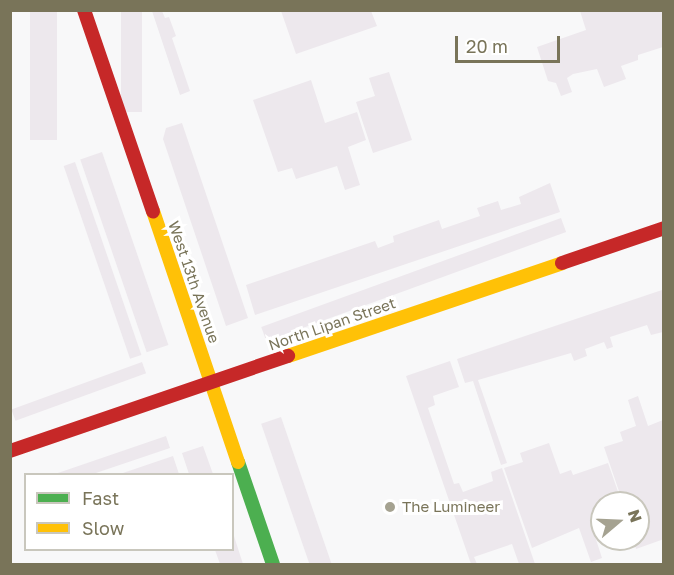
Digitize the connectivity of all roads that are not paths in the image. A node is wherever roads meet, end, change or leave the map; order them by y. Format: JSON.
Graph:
{"nodes":[{"id":1,"x":84,"y":10,"type":"edge"},
{"id":2,"x":663,"y":228,"type":"edge"},
{"id":3,"x":211,"y":383,"type":"junction"},
{"id":4,"x":10,"y":452,"type":"edge"},
{"id":5,"x":273,"y":564,"type":"edge"}],
"edges":[{"from":1,"to":3,"type":"street","name":"West 13th Avenue"},
{"from":2,"to":3,"type":"street","name":"North Lipan Street"},
{"from":3,"to":4,"type":"street","name":"North Lipan Street"},
{"from":3,"to":5,"type":"street","name":"West 13th Avenue"}]}
